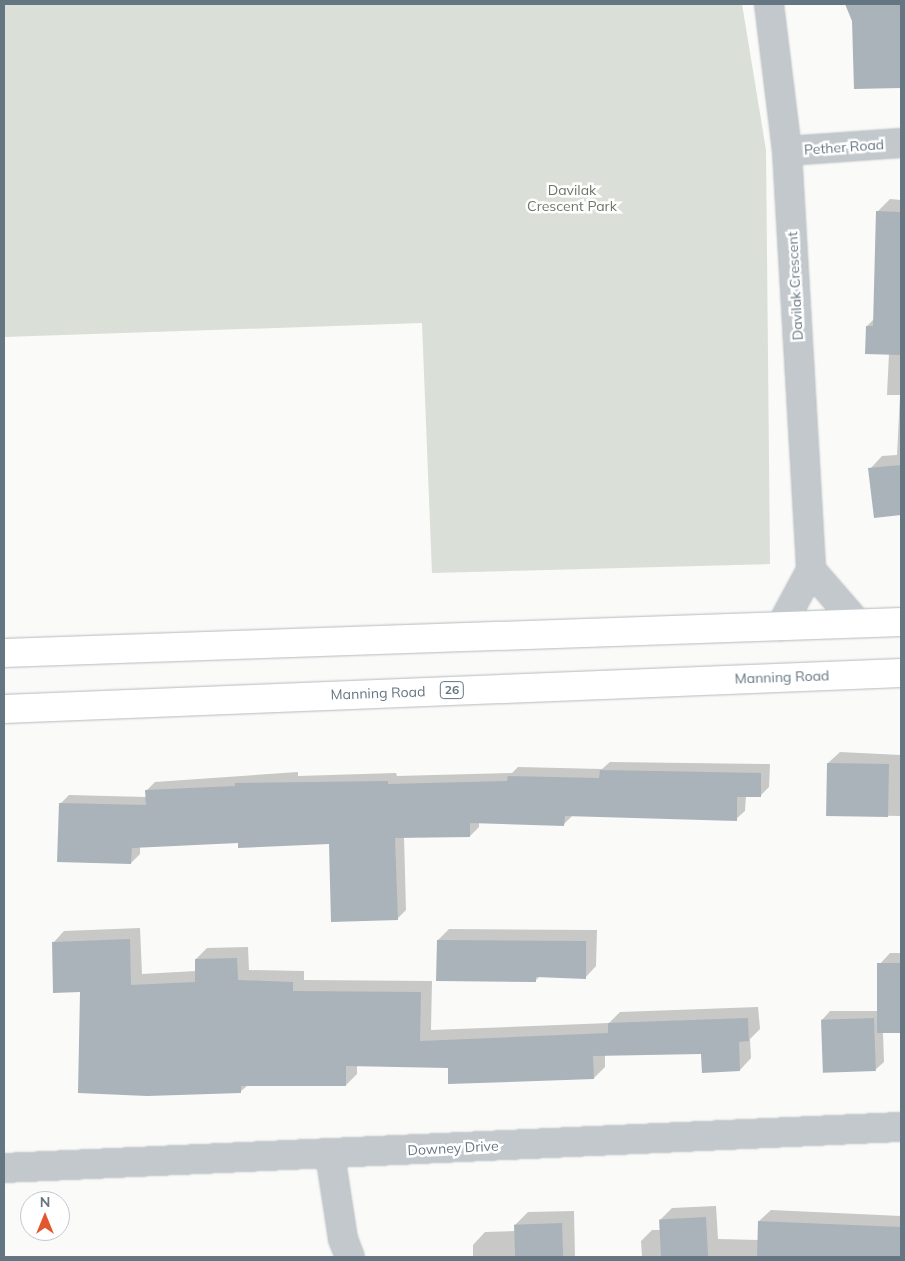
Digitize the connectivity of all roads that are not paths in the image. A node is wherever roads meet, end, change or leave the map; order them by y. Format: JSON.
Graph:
{"nodes":[{"id":1,"x":769,"y":4,"type":"edge"},
{"id":2,"x":901,"y":143,"type":"edge"},
{"id":3,"x":787,"y":151,"type":"junction"},
{"id":4,"x":811,"y":570,"type":"junction"},
{"id":5,"x":901,"y":622,"type":"edge"},
{"id":6,"x":856,"y":623,"type":"junction"},
{"id":7,"x":782,"y":626,"type":"junction"},
{"id":8,"x":4,"y":653,"type":"edge"},
{"id":9,"x":901,"y":673,"type":"edge"},
{"id":10,"x":4,"y":709,"type":"edge"},
{"id":11,"x":901,"y":1127,"type":"edge"},
{"id":12,"x":330,"y":1154,"type":"junction"},
{"id":13,"x":4,"y":1168,"type":"edge"},
{"id":14,"x":350,"y":1257,"type":"edge"}],
"edges":[{"from":1,"to":3,"type":"street","name":"Davilak Crescent"},
{"from":2,"to":3,"type":"street","name":"Pether Road"},
{"from":3,"to":4,"type":"street","name":"Davilak Crescent"},
{"from":4,"to":6,"type":"street"},
{"from":4,"to":7,"type":"street"},
{"from":5,"to":6,"type":"main road"},
{"from":6,"to":7,"type":"main road"},
{"from":7,"to":8,"type":"main road"},
{"from":9,"to":10,"type":"main road","name":"Manning Road","number":"26"},
{"from":11,"to":12,"type":"street","name":"Downey Drive"},
{"from":12,"to":13,"type":"street","name":"Downey Drive"},
{"from":12,"to":14,"type":"street"}]}
